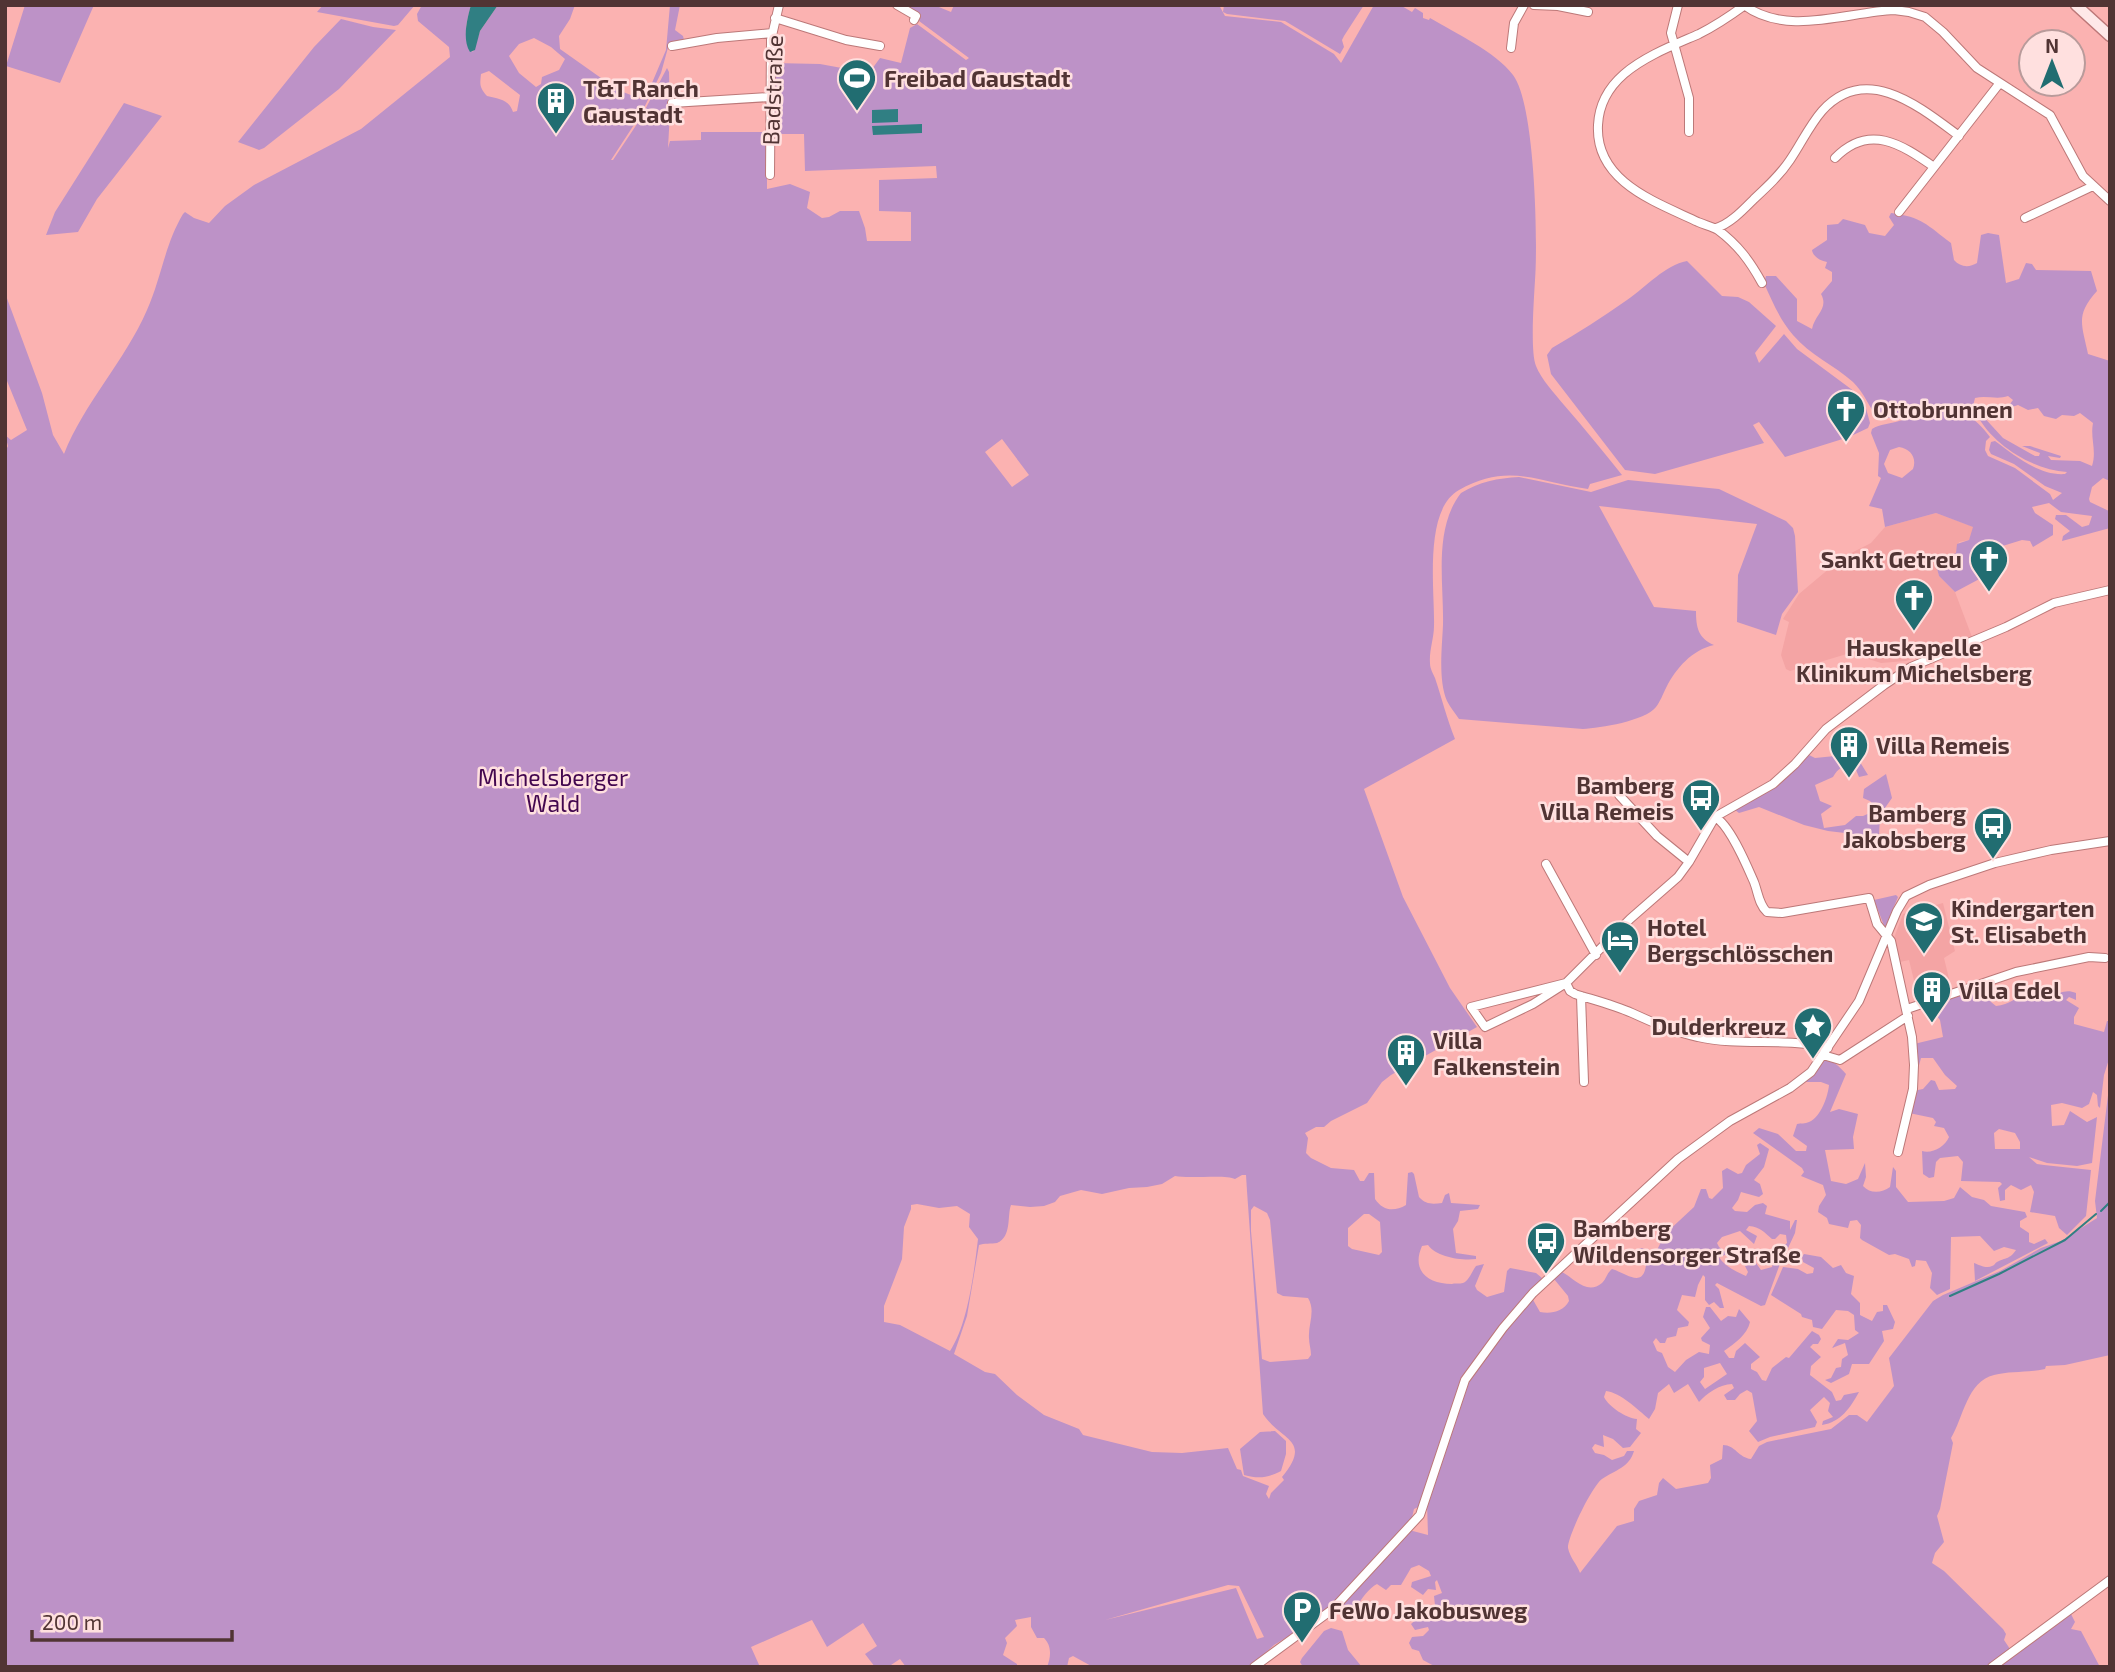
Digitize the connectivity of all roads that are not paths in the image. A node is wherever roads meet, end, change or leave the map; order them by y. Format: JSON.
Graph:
{"nodes":[{"id":1,"x":779,"y":5,"type":"edge"},
{"id":2,"x":897,"y":5,"type":"edge"},
{"id":3,"x":1524,"y":5,"type":"edge"},
{"id":4,"x":1534,"y":5,"type":"edge"},
{"id":5,"x":1678,"y":5,"type":"edge"},
{"id":6,"x":1745,"y":5,"type":"edge"},
{"id":7,"x":2076,"y":5,"type":"edge"},
{"id":8,"x":1588,"y":12,"type":"dead end"},
{"id":9,"x":775,"y":18,"type":"junction"},
{"id":10,"x":914,"y":20,"type":"dead end"},
{"id":11,"x":772,"y":33,"type":"junction"},
{"id":12,"x":2110,"y":36,"type":"edge"},
{"id":13,"x":1675,"y":45,"type":"junction"},
{"id":14,"x":672,"y":46,"type":"dead end"},
{"id":15,"x":880,"y":46,"type":"dead end"},
{"id":16,"x":1511,"y":48,"type":"dead end"},
{"id":17,"x":1998,"y":84,"type":"junction"},
{"id":18,"x":770,"y":97,"type":"junction"},
{"id":19,"x":672,"y":103,"type":"dead end"},
{"id":20,"x":1689,"y":132,"type":"dead end"},
{"id":21,"x":1959,"y":136,"type":"junction"},
{"id":22,"x":1835,"y":158,"type":"dead end"},
{"id":23,"x":1934,"y":167,"type":"junction"},
{"id":24,"x":770,"y":176,"type":"dead end"},
{"id":25,"x":2093,"y":186,"type":"junction"},
{"id":26,"x":2110,"y":201,"type":"edge"},
{"id":27,"x":1899,"y":212,"type":"dead end"},
{"id":28,"x":2025,"y":218,"type":"dead end"},
{"id":29,"x":1716,"y":228,"type":"junction"},
{"id":30,"x":1762,"y":283,"type":"dead end"},
{"id":31,"x":2110,"y":590,"type":"edge"},
{"id":32,"x":1619,"y":795,"type":"dead end"},
{"id":33,"x":1715,"y":817,"type":"junction"},
{"id":34,"x":2110,"y":841,"type":"edge"},
{"id":35,"x":1689,"y":862,"type":"junction"},
{"id":36,"x":1546,"y":864,"type":"dead end"},
{"id":37,"x":1888,"y":936,"type":"junction"},
{"id":38,"x":1596,"y":955,"type":"junction"},
{"id":39,"x":2105,"y":958,"type":"dead end"},
{"id":40,"x":1566,"y":983,"type":"junction"},
{"id":41,"x":1581,"y":996,"type":"junction"},
{"id":42,"x":1908,"y":1013,"type":"junction"},
{"id":43,"x":1825,"y":1051,"type":"junction"},
{"id":44,"x":1584,"y":1082,"type":"dead end"},
{"id":45,"x":1898,"y":1152,"type":"dead end"},
{"id":46,"x":2110,"y":1580,"type":"edge"},
{"id":47,"x":1257,"y":1665,"type":"edge"},
{"id":48,"x":1992,"y":1667,"type":"edge"}],
"edges":[{"from":1,"to":9,"type":"street","name":"Badstraße"},
{"from":2,"to":10,"type":"street"},
{"from":3,"to":16,"type":"street"},
{"from":4,"to":8,"type":"street"},
{"from":5,"to":13,"type":"street"},
{"from":6,"to":13,"type":"street"},
{"from":6,"to":17,"type":"street"},
{"from":7,"to":12,"type":"street"},
{"from":9,"to":11,"type":"street","name":"Badstraße"},
{"from":9,"to":15,"type":"street"},
{"from":11,"to":14,"type":"street"},
{"from":11,"to":18,"type":"street","name":"Badstraße"},
{"from":13,"to":20,"type":"street"},
{"from":13,"to":29,"type":"street"},
{"from":17,"to":21,"type":"street"},
{"from":17,"to":25,"type":"street"},
{"from":18,"to":19,"type":"street"},
{"from":18,"to":24,"type":"street","name":"Badstraße"},
{"from":21,"to":23,"type":"street"},
{"from":21,"to":29,"type":"street"},
{"from":22,"to":23,"type":"street"},
{"from":23,"to":27,"type":"street"},
{"from":25,"to":26,"type":"street"},
{"from":25,"to":28,"type":"street"},
{"from":29,"to":30,"type":"street"},
{"from":31,"to":33,"type":"street"},
{"from":32,"to":35,"type":"street"},
{"from":33,"to":35,"type":"street"},
{"from":33,"to":37,"type":"street"},
{"from":34,"to":37,"type":"street"},
{"from":35,"to":38,"type":"street"},
{"from":36,"to":38,"type":"street"},
{"from":37,"to":42,"type":"street"},
{"from":37,"to":43,"type":"street"},
{"from":38,"to":40,"type":"street"},
{"from":39,"to":42,"type":"street"},
{"from":40,"to":40,"type":"street"},
{"from":40,"to":41,"type":"street"},
{"from":41,"to":43,"type":"street"},
{"from":41,"to":44,"type":"street"},
{"from":42,"to":43,"type":"street"},
{"from":42,"to":45,"type":"street"},
{"from":43,"to":47,"type":"street"},
{"from":46,"to":48,"type":"street"}]}
